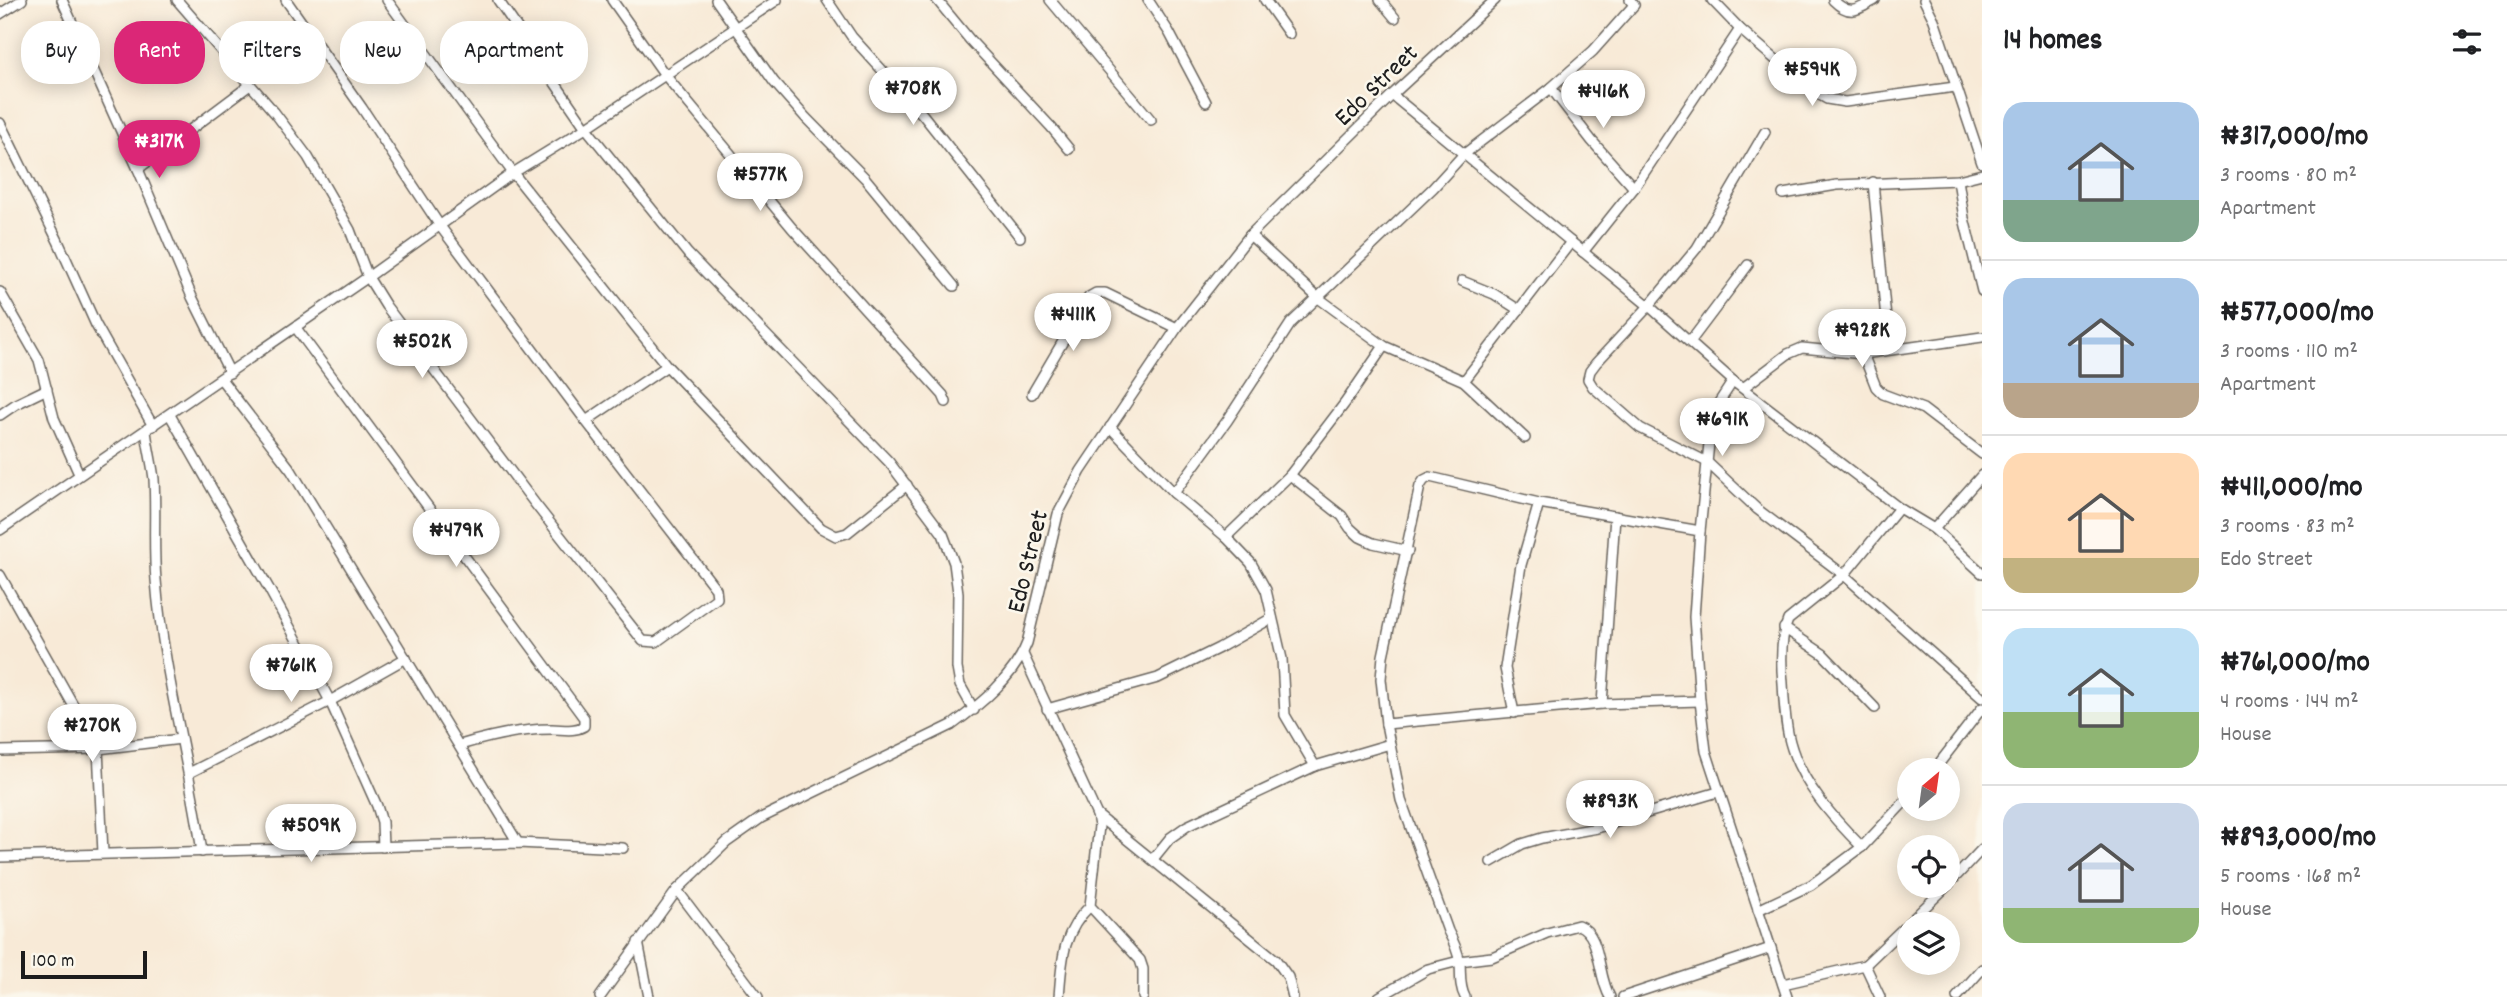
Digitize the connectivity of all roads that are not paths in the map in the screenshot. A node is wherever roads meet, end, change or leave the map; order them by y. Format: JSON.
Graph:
{"nodes":[{"id":1,"x":22,"y":0,"type":"edge"},
{"id":2,"x":62,"y":0,"type":"edge"},
{"id":3,"x":177,"y":0,"type":"edge"},
{"id":4,"x":286,"y":0,"type":"edge"},
{"id":5,"x":387,"y":0,"type":"edge"},
{"id":6,"x":498,"y":0,"type":"edge"},
{"id":7,"x":612,"y":0,"type":"edge"},
{"id":8,"x":716,"y":0,"type":"edge"},
{"id":9,"x":777,"y":0,"type":"edge"},
{"id":10,"x":827,"y":0,"type":"edge"},
{"id":11,"x":937,"y":0,"type":"edge"},
{"id":12,"x":1050,"y":0,"type":"edge"},
{"id":13,"x":1148,"y":0,"type":"edge"},
{"id":14,"x":1265,"y":0,"type":"edge"},
{"id":15,"x":1380,"y":0,"type":"edge"},
{"id":16,"x":1495,"y":0,"type":"edge"},
{"id":17,"x":1712,"y":0,"type":"edge"},
{"id":18,"x":1833,"y":0,"type":"edge"},
{"id":19,"x":1875,"y":0,"type":"edge"},
{"id":20,"x":1924,"y":0,"type":"edge"},
{"id":21,"x":1634,"y":2,"type":"edge"},
{"id":22,"x":3,"y":8,"type":"edge"},
{"id":23,"x":1395,"y":18,"type":"dead end"},
{"id":24,"x":734,"y":29,"type":"junction"},
{"id":25,"x":1740,"y":29,"type":"junction"},
{"id":26,"x":1289,"y":34,"type":"dead end"},
{"id":27,"x":665,"y":75,"type":"junction"},
{"id":28,"x":250,"y":85,"type":"junction"},
{"id":29,"x":1955,"y":87,"type":"junction"},
{"id":30,"x":1551,"y":88,"type":"junction"},
{"id":31,"x":1392,"y":95,"type":"junction"},
{"id":32,"x":1206,"y":102,"type":"dead end"},
{"id":33,"x":1151,"y":120,"type":"dead end"},
{"id":34,"x":0,"y":123,"type":"edge"},
{"id":35,"x":586,"y":128,"type":"junction"},
{"id":36,"x":1765,"y":132,"type":"dead end"},
{"id":37,"x":1069,"y":149,"type":"dead end"},
{"id":38,"x":1463,"y":155,"type":"junction"},
{"id":39,"x":1982,"y":163,"type":"edge"},
{"id":40,"x":138,"y":169,"type":"junction"},
{"id":41,"x":513,"y":173,"type":"junction"},
{"id":42,"x":1982,"y":174,"type":"edge"},
{"id":43,"x":1958,"y":180,"type":"junction"},
{"id":44,"x":1873,"y":182,"type":"junction"},
{"id":45,"x":1634,"y":188,"type":"junction"},
{"id":46,"x":1783,"y":194,"type":"dead end"},
{"id":47,"x":440,"y":226,"type":"junction"},
{"id":48,"x":1250,"y":235,"type":"junction"},
{"id":49,"x":1020,"y":237,"type":"dead end"},
{"id":50,"x":1571,"y":242,"type":"junction"},
{"id":51,"x":1583,"y":252,"type":"junction"},
{"id":52,"x":1748,"y":265,"type":"dead end"},
{"id":53,"x":368,"y":278,"type":"junction"},
{"id":54,"x":1462,"y":281,"type":"dead end"},
{"id":55,"x":954,"y":286,"type":"dead end"},
{"id":56,"x":1982,"y":290,"type":"edge"},
{"id":57,"x":0,"y":292,"type":"edge"},
{"id":58,"x":1317,"y":297,"type":"junction"},
{"id":59,"x":1649,"y":306,"type":"junction"},
{"id":60,"x":1519,"y":310,"type":"junction"},
{"id":61,"x":296,"y":328,"type":"junction"},
{"id":62,"x":1177,"y":328,"type":"junction"},
{"id":63,"x":1982,"y":337,"type":"edge"},
{"id":64,"x":1690,"y":342,"type":"junction"},
{"id":65,"x":1384,"y":346,"type":"junction"},
{"id":66,"x":1889,"y":350,"type":"junction"},
{"id":67,"x":1863,"y":354,"type":"junction"},
{"id":68,"x":667,"y":366,"type":"junction"},
{"id":69,"x":226,"y":376,"type":"junction"},
{"id":70,"x":1464,"y":381,"type":"junction"},
{"id":71,"x":1733,"y":381,"type":"junction"},
{"id":72,"x":1743,"y":388,"type":"junction"},
{"id":73,"x":47,"y":389,"type":"junction"},
{"id":74,"x":1032,"y":394,"type":"dead end"},
{"id":75,"x":946,"y":402,"type":"dead end"},
{"id":76,"x":0,"y":415,"type":"edge"},
{"id":77,"x":170,"y":415,"type":"junction"},
{"id":78,"x":586,"y":421,"type":"junction"},
{"id":79,"x":1110,"y":427,"type":"junction"},
{"id":80,"x":149,"y":429,"type":"junction"},
{"id":81,"x":1525,"y":438,"type":"dead end"},
{"id":82,"x":1982,"y":454,"type":"edge"},
{"id":83,"x":1706,"y":462,"type":"junction"},
{"id":84,"x":79,"y":474,"type":"junction"},
{"id":85,"x":1290,"y":475,"type":"junction"},
{"id":86,"x":1982,"y":475,"type":"edge"},
{"id":87,"x":907,"y":485,"type":"junction"},
{"id":88,"x":1174,"y":493,"type":"junction"},
{"id":89,"x":1539,"y":503,"type":"junction"},
{"id":90,"x":1899,"y":508,"type":"junction"},
{"id":91,"x":1615,"y":516,"type":"junction"},
{"id":92,"x":1934,"y":529,"type":"junction"},
{"id":93,"x":0,"y":530,"type":"edge"},
{"id":94,"x":1700,"y":531,"type":"junction"},
{"id":95,"x":1226,"y":537,"type":"junction"},
{"id":96,"x":1408,"y":551,"type":"junction"},
{"id":97,"x":1982,"y":573,"type":"edge"},
{"id":98,"x":0,"y":575,"type":"edge"},
{"id":99,"x":1844,"y":575,"type":"junction"},
{"id":100,"x":1272,"y":618,"type":"junction"},
{"id":101,"x":1784,"y":628,"type":"junction"},
{"id":102,"x":1023,"y":654,"type":"junction"},
{"id":103,"x":406,"y":658,"type":"junction"},
{"id":104,"x":1982,"y":698,"type":"edge"},
{"id":105,"x":330,"y":701,"type":"junction"},
{"id":106,"x":1700,"y":701,"type":"junction"},
{"id":107,"x":1602,"y":704,"type":"junction"},
{"id":108,"x":1875,"y":708,"type":"dead end"},
{"id":109,"x":1982,"y":708,"type":"edge"},
{"id":110,"x":1047,"y":709,"type":"junction"},
{"id":111,"x":974,"y":710,"type":"junction"},
{"id":112,"x":1514,"y":713,"type":"junction"},
{"id":113,"x":1386,"y":724,"type":"junction"},
{"id":114,"x":180,"y":739,"type":"junction"},
{"id":115,"x":1390,"y":744,"type":"junction"},
{"id":116,"x":460,"y":745,"type":"junction"},
{"id":117,"x":97,"y":749,"type":"junction"},
{"id":118,"x":0,"y":751,"type":"edge"},
{"id":119,"x":1943,"y":758,"type":"edge"},
{"id":120,"x":1315,"y":766,"type":"junction"},
{"id":121,"x":189,"y":773,"type":"junction"},
{"id":122,"x":1718,"y":792,"type":"junction"},
{"id":123,"x":1897,"y":810,"type":"edge"},
{"id":124,"x":1097,"y":816,"type":"junction"},
{"id":125,"x":518,"y":842,"type":"junction"},
{"id":126,"x":383,"y":847,"type":"junction"},
{"id":127,"x":1862,"y":847,"type":"junction"},
{"id":128,"x":623,"y":848,"type":"dead end"},
{"id":129,"x":1982,"y":849,"type":"edge"},
{"id":130,"x":202,"y":852,"type":"junction"},
{"id":131,"x":103,"y":853,"type":"junction"},
{"id":132,"x":0,"y":856,"type":"edge"},
{"id":133,"x":1153,"y":859,"type":"junction"},
{"id":134,"x":1491,"y":862,"type":"dead end"},
{"id":135,"x":1960,"y":872,"type":"edge"},
{"id":136,"x":677,"y":890,"type":"junction"},
{"id":137,"x":1934,"y":898,"type":"edge"},
{"id":138,"x":1090,"y":906,"type":"junction"},
{"id":139,"x":1758,"y":910,"type":"junction"},
{"id":140,"x":638,"y":942,"type":"junction"},
{"id":141,"x":1771,"y":948,"type":"junction"},
{"id":142,"x":1459,"y":961,"type":"junction"},
{"id":143,"x":1865,"y":965,"type":"junction"},
{"id":144,"x":1982,"y":969,"type":"edge"},
{"id":145,"x":1783,"y":984,"type":"junction"},
{"id":146,"x":600,"y":997,"type":"edge"},
{"id":147,"x":649,"y":997,"type":"edge"},
{"id":148,"x":758,"y":997,"type":"edge"},
{"id":149,"x":1059,"y":997,"type":"edge"},
{"id":150,"x":1143,"y":997,"type":"edge"},
{"id":151,"x":1293,"y":997,"type":"edge"},
{"id":152,"x":1379,"y":997,"type":"edge"},
{"id":153,"x":1465,"y":997,"type":"edge"},
{"id":154,"x":1610,"y":997,"type":"edge"},
{"id":155,"x":1623,"y":997,"type":"edge"},
{"id":156,"x":1787,"y":997,"type":"edge"},
{"id":157,"x":1880,"y":997,"type":"edge"},
{"id":158,"x":1957,"y":997,"type":"edge"}],
"edges":[{"from":1,"to":22,"type":"street"},
{"from":2,"to":40,"type":"street"},
{"from":3,"to":28,"type":"street"},
{"from":4,"to":47,"type":"street"},
{"from":5,"to":41,"type":"street"},
{"from":6,"to":35,"type":"street"},
{"from":7,"to":27,"type":"street"},
{"from":8,"to":24,"type":"street"},
{"from":9,"to":24,"type":"street"},
{"from":10,"to":49,"type":"street"},
{"from":11,"to":37,"type":"street"},
{"from":12,"to":33,"type":"street"},
{"from":13,"to":32,"type":"street"},
{"from":14,"to":26,"type":"street"},
{"from":15,"to":23,"type":"street"},
{"from":16,"to":31,"type":"street","name":"Edo Street"},
{"from":17,"to":25,"type":"street"},
{"from":18,"to":19,"type":"street"},
{"from":20,"to":29,"type":"street"},
{"from":21,"to":30,"type":"street"},
{"from":24,"to":27,"type":"street"},
{"from":24,"to":55,"type":"street"},
{"from":25,"to":29,"type":"street"},
{"from":25,"to":45,"type":"street"},
{"from":27,"to":35,"type":"street"},
{"from":27,"to":75,"type":"street"},
{"from":28,"to":40,"type":"street"},
{"from":28,"to":53,"type":"street"},
{"from":29,"to":39,"type":"street"},
{"from":30,"to":38,"type":"street"},
{"from":30,"to":45,"type":"street"},
{"from":31,"to":38,"type":"street"},
{"from":31,"to":48,"type":"street","name":"Edo Street"},
{"from":34,"to":80,"type":"street"},
{"from":35,"to":41,"type":"street"},
{"from":35,"to":87,"type":"street"},
{"from":36,"to":59,"type":"street"},
{"from":38,"to":50,"type":"street"},
{"from":38,"to":58,"type":"street"},
{"from":40,"to":69,"type":"street"},
{"from":41,"to":47,"type":"street"},
{"from":41,"to":68,"type":"street"},
{"from":42,"to":43,"type":"street"},
{"from":43,"to":44,"type":"street"},
{"from":43,"to":56,"type":"street"},
{"from":44,"to":46,"type":"street"},
{"from":44,"to":66,"type":"street"},
{"from":45,"to":51,"type":"street"},
{"from":47,"to":53,"type":"street"},
{"from":47,"to":78,"type":"street"},
{"from":48,"to":58,"type":"street"},
{"from":48,"to":62,"type":"street","name":"Edo Street"},
{"from":50,"to":51,"type":"street"},
{"from":50,"to":60,"type":"street"},
{"from":51,"to":59,"type":"street"},
{"from":52,"to":64,"type":"street"},
{"from":53,"to":61,"type":"street"},
{"from":53,"to":78,"type":"street"},
{"from":54,"to":60,"type":"street"},
{"from":57,"to":73,"type":"street"},
{"from":58,"to":65,"type":"street"},
{"from":58,"to":88,"type":"street"},
{"from":59,"to":64,"type":"street"},
{"from":59,"to":83,"type":"street"},
{"from":60,"to":70,"type":"street"},
{"from":61,"to":69,"type":"street"},
{"from":61,"to":116,"type":"street"},
{"from":62,"to":74,"type":"street"},
{"from":62,"to":79,"type":"street","name":"Edo Street"},
{"from":63,"to":66,"type":"street"},
{"from":64,"to":71,"type":"street"},
{"from":65,"to":70,"type":"street"},
{"from":65,"to":85,"type":"street"},
{"from":66,"to":67,"type":"street"},
{"from":67,"to":72,"type":"street"},
{"from":67,"to":82,"type":"street"},
{"from":68,"to":78,"type":"street"},
{"from":68,"to":87,"type":"street"},
{"from":69,"to":77,"type":"street"},
{"from":69,"to":103,"type":"street"},
{"from":70,"to":81,"type":"street"},
{"from":71,"to":72,"type":"street"},
{"from":71,"to":83,"type":"street"},
{"from":72,"to":90,"type":"street"},
{"from":73,"to":76,"type":"street"},
{"from":73,"to":84,"type":"street"},
{"from":77,"to":80,"type":"street"},
{"from":77,"to":105,"type":"street"},
{"from":79,"to":88,"type":"street"},
{"from":79,"to":102,"type":"street","name":"Edo Street"},
{"from":80,"to":84,"type":"street"},
{"from":80,"to":114,"type":"street"},
{"from":83,"to":94,"type":"street"},
{"from":83,"to":99,"type":"street"},
{"from":84,"to":93,"type":"street"},
{"from":85,"to":95,"type":"street"},
{"from":85,"to":96,"type":"street"},
{"from":86,"to":92,"type":"street"},
{"from":87,"to":111,"type":"street"},
{"from":88,"to":95,"type":"street"},
{"from":89,"to":91,"type":"street"},
{"from":89,"to":96,"type":"street"},
{"from":89,"to":112,"type":"street"},
{"from":90,"to":92,"type":"street"},
{"from":90,"to":99,"type":"street"},
{"from":91,"to":94,"type":"street"},
{"from":91,"to":107,"type":"street"},
{"from":92,"to":97,"type":"street"},
{"from":94,"to":106,"type":"street"},
{"from":95,"to":100,"type":"street"},
{"from":96,"to":113,"type":"street"},
{"from":98,"to":117,"type":"street"},
{"from":99,"to":101,"type":"street"},
{"from":99,"to":104,"type":"street"},
{"from":100,"to":110,"type":"street"},
{"from":100,"to":120,"type":"street"},
{"from":101,"to":108,"type":"street"},
{"from":101,"to":127,"type":"street"},
{"from":102,"to":110,"type":"street"},
{"from":102,"to":111,"type":"street","name":"Edo Street"},
{"from":103,"to":105,"type":"street"},
{"from":103,"to":116,"type":"street"},
{"from":105,"to":121,"type":"street"},
{"from":105,"to":126,"type":"street"},
{"from":106,"to":107,"type":"street"},
{"from":106,"to":122,"type":"street"},
{"from":107,"to":112,"type":"street"},
{"from":109,"to":119,"type":"street"},
{"from":110,"to":124,"type":"street"},
{"from":111,"to":136,"type":"street","name":"Edo Street"},
{"from":112,"to":113,"type":"street"},
{"from":113,"to":115,"type":"street"},
{"from":114,"to":117,"type":"street"},
{"from":114,"to":121,"type":"street"},
{"from":115,"to":120,"type":"street"},
{"from":115,"to":142,"type":"street"},
{"from":116,"to":125,"type":"street"},
{"from":117,"to":118,"type":"street"},
{"from":117,"to":131,"type":"street"},
{"from":120,"to":133,"type":"street"},
{"from":121,"to":130,"type":"street"},
{"from":122,"to":134,"type":"street"},
{"from":122,"to":139,"type":"street"},
{"from":123,"to":127,"type":"street"},
{"from":124,"to":133,"type":"street"},
{"from":124,"to":138,"type":"street"},
{"from":125,"to":126,"type":"street"},
{"from":125,"to":128,"type":"street"},
{"from":126,"to":130,"type":"street"},
{"from":127,"to":139,"type":"street"},
{"from":129,"to":135,"type":"street"},
{"from":130,"to":131,"type":"street"},
{"from":131,"to":132,"type":"street"},
{"from":133,"to":151,"type":"street"},
{"from":136,"to":140,"type":"street","name":"Edo Street"},
{"from":136,"to":148,"type":"street"},
{"from":137,"to":143,"type":"street"},
{"from":138,"to":149,"type":"street"},
{"from":138,"to":150,"type":"street"},
{"from":139,"to":141,"type":"street"},
{"from":140,"to":146,"type":"street","name":"Edo Street"},
{"from":140,"to":147,"type":"street"},
{"from":141,"to":145,"type":"street"},
{"from":141,"to":155,"type":"street"},
{"from":142,"to":152,"type":"street"},
{"from":142,"to":153,"type":"street"},
{"from":142,"to":154,"type":"street"},
{"from":143,"to":145,"type":"street"},
{"from":143,"to":157,"type":"street"},
{"from":144,"to":158,"type":"street"},
{"from":145,"to":156,"type":"street"}]}
